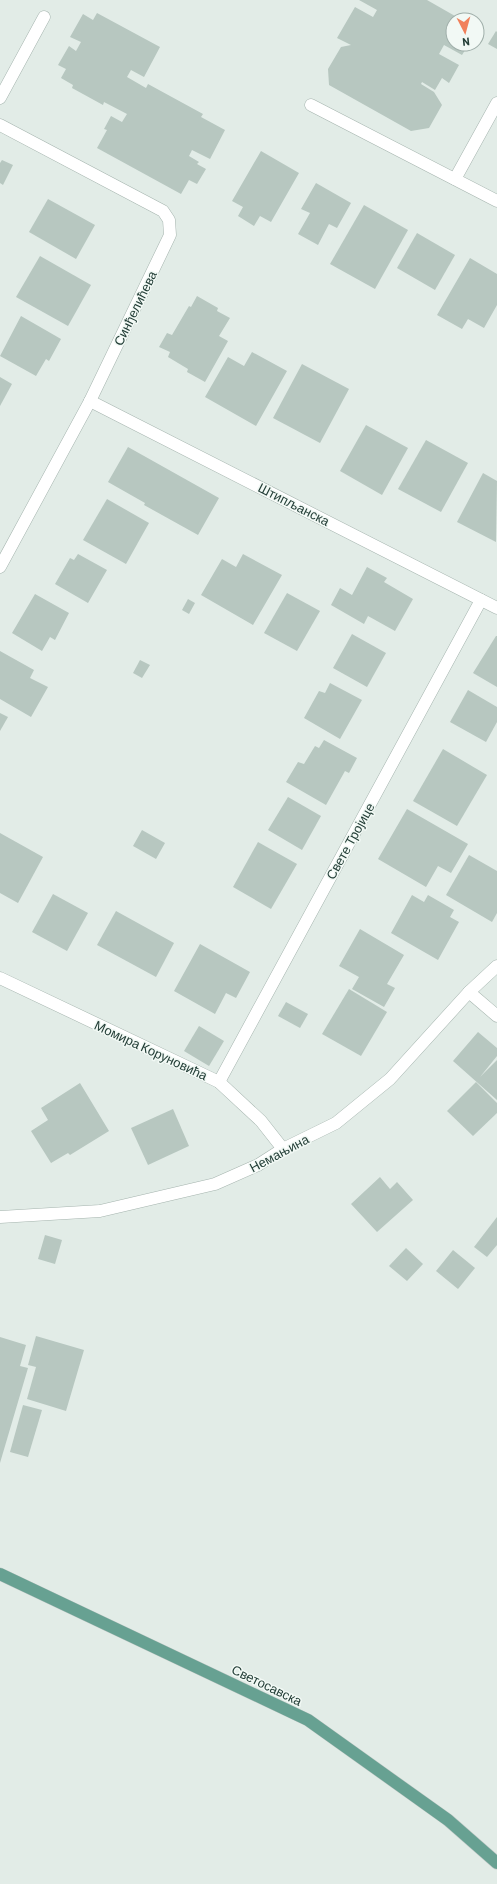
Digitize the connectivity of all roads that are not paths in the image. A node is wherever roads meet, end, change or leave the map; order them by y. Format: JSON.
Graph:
{"nodes":[{"id":1,"x":44,"y":17,"type":"dead end"},
{"id":2,"x":0,"y":98,"type":"edge"},
{"id":3,"x":497,"y":103,"type":"edge"},
{"id":4,"x":311,"y":105,"type":"dead end"},
{"id":5,"x":0,"y":125,"type":"edge"},
{"id":6,"x":455,"y":179,"type":"junction"},
{"id":7,"x":497,"y":201,"type":"edge"},
{"id":8,"x":90,"y":401,"type":"junction"},
{"id":9,"x":0,"y":567,"type":"edge"},
{"id":10,"x":482,"y":600,"type":"junction"},
{"id":11,"x":497,"y":608,"type":"edge"},
{"id":12,"x":497,"y":966,"type":"edge"},
{"id":13,"x":0,"y":978,"type":"edge"},
{"id":14,"x":469,"y":992,"type":"junction"},
{"id":15,"x":497,"y":1016,"type":"edge"},
{"id":16,"x":218,"y":1082,"type":"junction"},
{"id":17,"x":283,"y":1149,"type":"junction"},
{"id":18,"x":0,"y":1218,"type":"edge"},
{"id":19,"x":0,"y":1574,"type":"edge"},
{"id":20,"x":497,"y":1863,"type":"edge"}],
"edges":[{"from":1,"to":2,"type":"street"},
{"from":3,"to":6,"type":"street"},
{"from":4,"to":6,"type":"street"},
{"from":5,"to":8,"type":"street","name":"Синђелићева"},
{"from":6,"to":7,"type":"street"},
{"from":8,"to":9,"type":"street","name":"Синђелићева"},
{"from":8,"to":10,"type":"street","name":"Штипљанска"},
{"from":10,"to":11,"type":"street","name":"Штипљанска"},
{"from":10,"to":16,"type":"street","name":"Свете Тројице"},
{"from":12,"to":14,"type":"street","name":"Немањина"},
{"from":13,"to":16,"type":"street","name":"Момира Коруновића"},
{"from":14,"to":15,"type":"street"},
{"from":14,"to":17,"type":"street","name":"Немањина"},
{"from":16,"to":17,"type":"street","name":"Момира Коруновића"},
{"from":17,"to":18,"type":"street","name":"Немањина"},
{"from":19,"to":20,"type":"main road","name":"Светосавска"}]}
